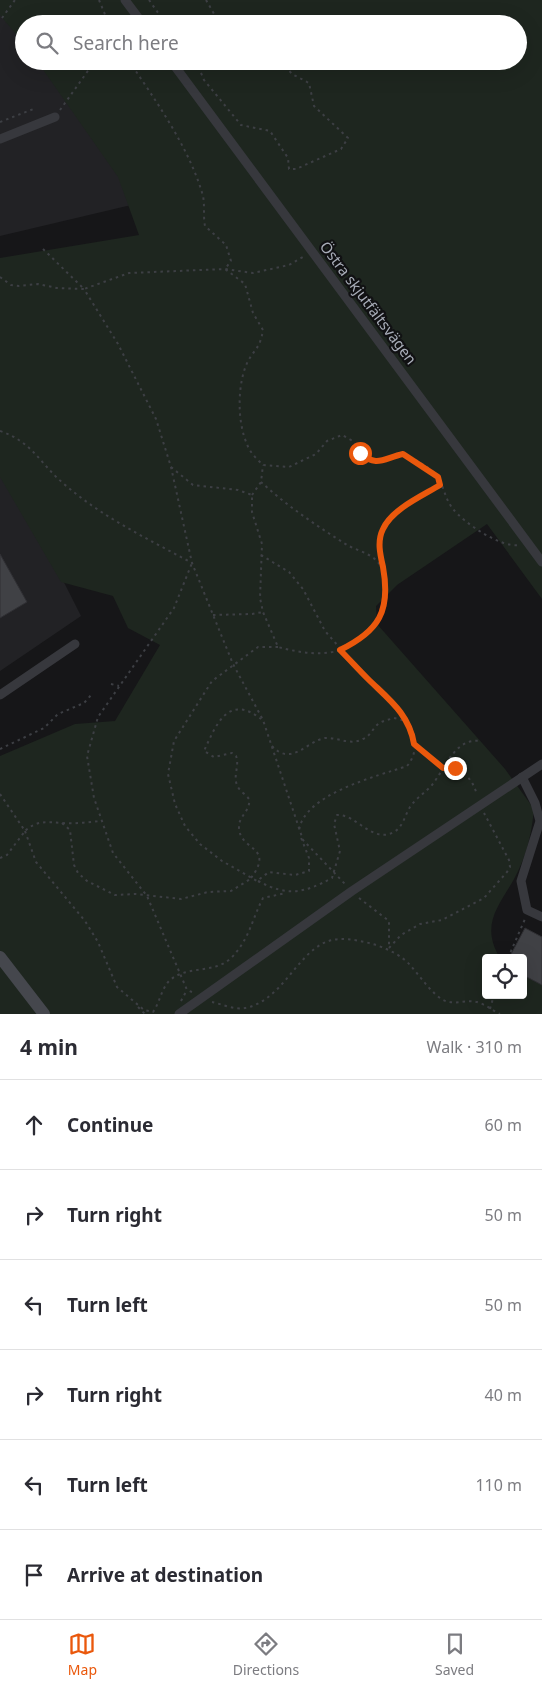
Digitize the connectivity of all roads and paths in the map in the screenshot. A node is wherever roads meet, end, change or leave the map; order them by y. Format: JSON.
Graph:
{"nodes":[{"id":1,"x":15,"y":0,"type":"edge"},
{"id":2,"x":95,"y":0,"type":"edge"},
{"id":3,"x":125,"y":0,"type":"edge"},
{"id":4,"x":149,"y":0,"type":"edge"},
{"id":5,"x":206,"y":0,"type":"edge"},
{"id":6,"x":99,"y":2,"type":"edge"},
{"id":7,"x":105,"y":15,"type":"edge"},
{"id":8,"x":136,"y":15,"type":"edge"},
{"id":9,"x":160,"y":15,"type":"edge"},
{"id":10,"x":215,"y":15,"type":"edge"},
{"id":11,"x":2,"y":18,"type":"dead end"},
{"id":12,"x":89,"y":70,"type":"edge"},
{"id":13,"x":135,"y":70,"type":"edge"},
{"id":14,"x":178,"y":70,"type":"edge"},
{"id":15,"x":200,"y":70,"type":"edge"},
{"id":16,"x":289,"y":70,"type":"edge"},
{"id":17,"x":36,"y":108,"type":"dead end"},
{"id":18,"x":55,"y":117,"type":"joint"},
{"id":19,"x":0,"y":122,"type":"edge"},
{"id":20,"x":0,"y":139,"type":"edge"},
{"id":21,"x":43,"y":249,"type":"dead end"},
{"id":22,"x":313,"y":252,"type":"junction"},
{"id":23,"x":225,"y":269,"type":"junction"},
{"id":24,"x":0,"y":278,"type":"edge"},
{"id":25,"x":84,"y":289,"type":"junction"},
{"id":26,"x":0,"y":431,"type":"edge"},
{"id":27,"x":263,"y":465,"type":"junction"},
{"id":28,"x":171,"y":467,"type":"junction"},
{"id":29,"x":261,"y":482,"type":"junction"},
{"id":30,"x":440,"y":485,"type":"junction"},
{"id":31,"x":252,"y":495,"type":"junction"},
{"id":32,"x":529,"y":544,"type":"junction"},
{"id":33,"x":261,"y":555,"type":"junction"},
{"id":34,"x":542,"y":562,"type":"edge"},
{"id":35,"x":192,"y":563,"type":"junction"},
{"id":36,"x":383,"y":571,"type":"junction"},
{"id":37,"x":263,"y":612,"type":"junction"},
{"id":38,"x":213,"y":615,"type":"junction"},
{"id":39,"x":75,"y":644,"type":"dead end"},
{"id":40,"x":278,"y":647,"type":"junction"},
{"id":41,"x":340,"y":650,"type":"junction"},
{"id":42,"x":233,"y":664,"type":"junction"},
{"id":43,"x":111,"y":684,"type":"dead end"},
{"id":44,"x":119,"y":686,"type":"junction"},
{"id":45,"x":92,"y":694,"type":"dead end"},
{"id":46,"x":0,"y":695,"type":"edge"},
{"id":47,"x":263,"y":720,"type":"junction"},
{"id":48,"x":406,"y":723,"type":"junction"},
{"id":49,"x":481,"y":741,"type":"dead end"},
{"id":50,"x":271,"y":744,"type":"junction"},
{"id":51,"x":414,"y":744,"type":"junction"},
{"id":52,"x":0,"y":749,"type":"edge"},
{"id":53,"x":542,"y":764,"type":"edge"},
{"id":54,"x":443,"y":768,"type":"junction"},
{"id":55,"x":522,"y":777,"type":"junction"},
{"id":56,"x":0,"y":794,"type":"edge"},
{"id":57,"x":481,"y":805,"type":"junction"},
{"id":58,"x":102,"y":821,"type":"junction"},
{"id":59,"x":62,"y":824,"type":"junction"},
{"id":60,"x":25,"y":830,"type":"junction"},
{"id":61,"x":299,"y":832,"type":"junction"},
{"id":62,"x":0,"y":858,"type":"edge"},
{"id":63,"x":334,"y":873,"type":"junction"},
{"id":64,"x":251,"y":878,"type":"junction"},
{"id":65,"x":257,"y":881,"type":"junction"},
{"id":66,"x":352,"y":892,"type":"junction"},
{"id":67,"x":288,"y":893,"type":"junction"},
{"id":68,"x":147,"y":896,"type":"junction"},
{"id":69,"x":527,"y":910,"type":"junction"},
{"id":70,"x":542,"y":917,"type":"edge"},
{"id":71,"x":389,"y":948,"type":"junction"},
{"id":72,"x":510,"y":954,"type":"edge"},
{"id":73,"x":0,"y":957,"type":"edge"},
{"id":74,"x":181,"y":973,"type":"junction"},
{"id":75,"x":203,"y":999,"type":"junction"},
{"id":76,"x":493,"y":999,"type":"edge"},
{"id":77,"x":133,"y":1002,"type":"junction"},
{"id":78,"x":490,"y":1009,"type":"junction"},
{"id":79,"x":44,"y":1014,"type":"edge"},
{"id":80,"x":145,"y":1014,"type":"edge"},
{"id":81,"x":179,"y":1014,"type":"edge"},
{"id":82,"x":500,"y":1014,"type":"edge"}],
"edges":[{"from":1,"to":11,"type":"path"},
{"from":2,"to":6,"type":"path"},
{"from":3,"to":8,"type":"street"},
{"from":4,"to":9,"type":"path"},
{"from":5,"to":10,"type":"path"},
{"from":6,"to":7,"type":"path"},
{"from":12,"to":18,"type":"path"},
{"from":13,"to":23,"type":"path"},
{"from":14,"to":22,"type":"street","name":"Östra skjutfältsvägen"},
{"from":15,"to":16,"type":"path"},
{"from":17,"to":19,"type":"path"},
{"from":18,"to":20,"type":"street"},
{"from":21,"to":25,"type":"path"},
{"from":22,"to":23,"type":"path"},
{"from":22,"to":32,"type":"street","name":"Östra skjutfältsvägen"},
{"from":23,"to":25,"type":"path"},
{"from":23,"to":27,"type":"path"},
{"from":24,"to":25,"type":"path"},
{"from":25,"to":28,"type":"path"},
{"from":26,"to":35,"type":"path"},
{"from":27,"to":29,"type":"path"},
{"from":27,"to":30,"type":"path"},
{"from":28,"to":31,"type":"path"},
{"from":28,"to":35,"type":"path"},
{"from":29,"to":31,"type":"path"},
{"from":29,"to":36,"type":"path"},
{"from":30,"to":32,"type":"path"},
{"from":30,"to":36,"type":"path"},
{"from":31,"to":33,"type":"path"},
{"from":32,"to":34,"type":"street","name":"Östra skjutfältsvägen"},
{"from":33,"to":37,"type":"path"},
{"from":33,"to":41,"type":"path"},
{"from":35,"to":38,"type":"path"},
{"from":35,"to":44,"type":"path"},
{"from":36,"to":41,"type":"path"},
{"from":37,"to":38,"type":"path"},
{"from":37,"to":40,"type":"path"},
{"from":38,"to":42,"type":"path"},
{"from":39,"to":46,"type":"street"},
{"from":40,"to":41,"type":"path"},
{"from":40,"to":42,"type":"path"},
{"from":41,"to":48,"type":"path"},
{"from":42,"to":47,"type":"path"},
{"from":42,"to":64,"type":"path"},
{"from":43,"to":44,"type":"path"},
{"from":44,"to":58,"type":"path"},
{"from":45,"to":52,"type":"path"},
{"from":47,"to":50,"type":"path"},
{"from":47,"to":64,"type":"path"},
{"from":48,"to":50,"type":"path"},
{"from":48,"to":51,"type":"path"},
{"from":49,"to":54,"type":"path"},
{"from":50,"to":61,"type":"path"},
{"from":51,"to":54,"type":"path"},
{"from":51,"to":61,"type":"path"},
{"from":53,"to":55,"type":"street"},
{"from":54,"to":57,"type":"path"},
{"from":54,"to":63,"type":"path"},
{"from":55,"to":57,"type":"street"},
{"from":55,"to":69,"type":"street"},
{"from":56,"to":60,"type":"path"},
{"from":57,"to":66,"type":"street"},
{"from":57,"to":71,"type":"path"},
{"from":58,"to":59,"type":"path"},
{"from":58,"to":68,"type":"path"},
{"from":59,"to":60,"type":"path"},
{"from":59,"to":68,"type":"path"},
{"from":60,"to":62,"type":"path"},
{"from":60,"to":77,"type":"path"},
{"from":61,"to":63,"type":"path"},
{"from":61,"to":65,"type":"path"},
{"from":63,"to":66,"type":"path"},
{"from":63,"to":67,"type":"path"},
{"from":64,"to":65,"type":"path"},
{"from":64,"to":68,"type":"path"},
{"from":65,"to":67,"type":"path"},
{"from":66,"to":71,"type":"path"},
{"from":66,"to":75,"type":"street"},
{"from":67,"to":74,"type":"path"},
{"from":68,"to":74,"type":"path"},
{"from":69,"to":70,"type":"street"},
{"from":69,"to":72,"type":"path"},
{"from":71,"to":75,"type":"path"},
{"from":71,"to":78,"type":"path"},
{"from":73,"to":79,"type":"main road"},
{"from":74,"to":75,"type":"path"},
{"from":74,"to":77,"type":"path"},
{"from":75,"to":81,"type":"street"},
{"from":76,"to":78,"type":"path"},
{"from":77,"to":80,"type":"path"},
{"from":78,"to":82,"type":"path"}]}
